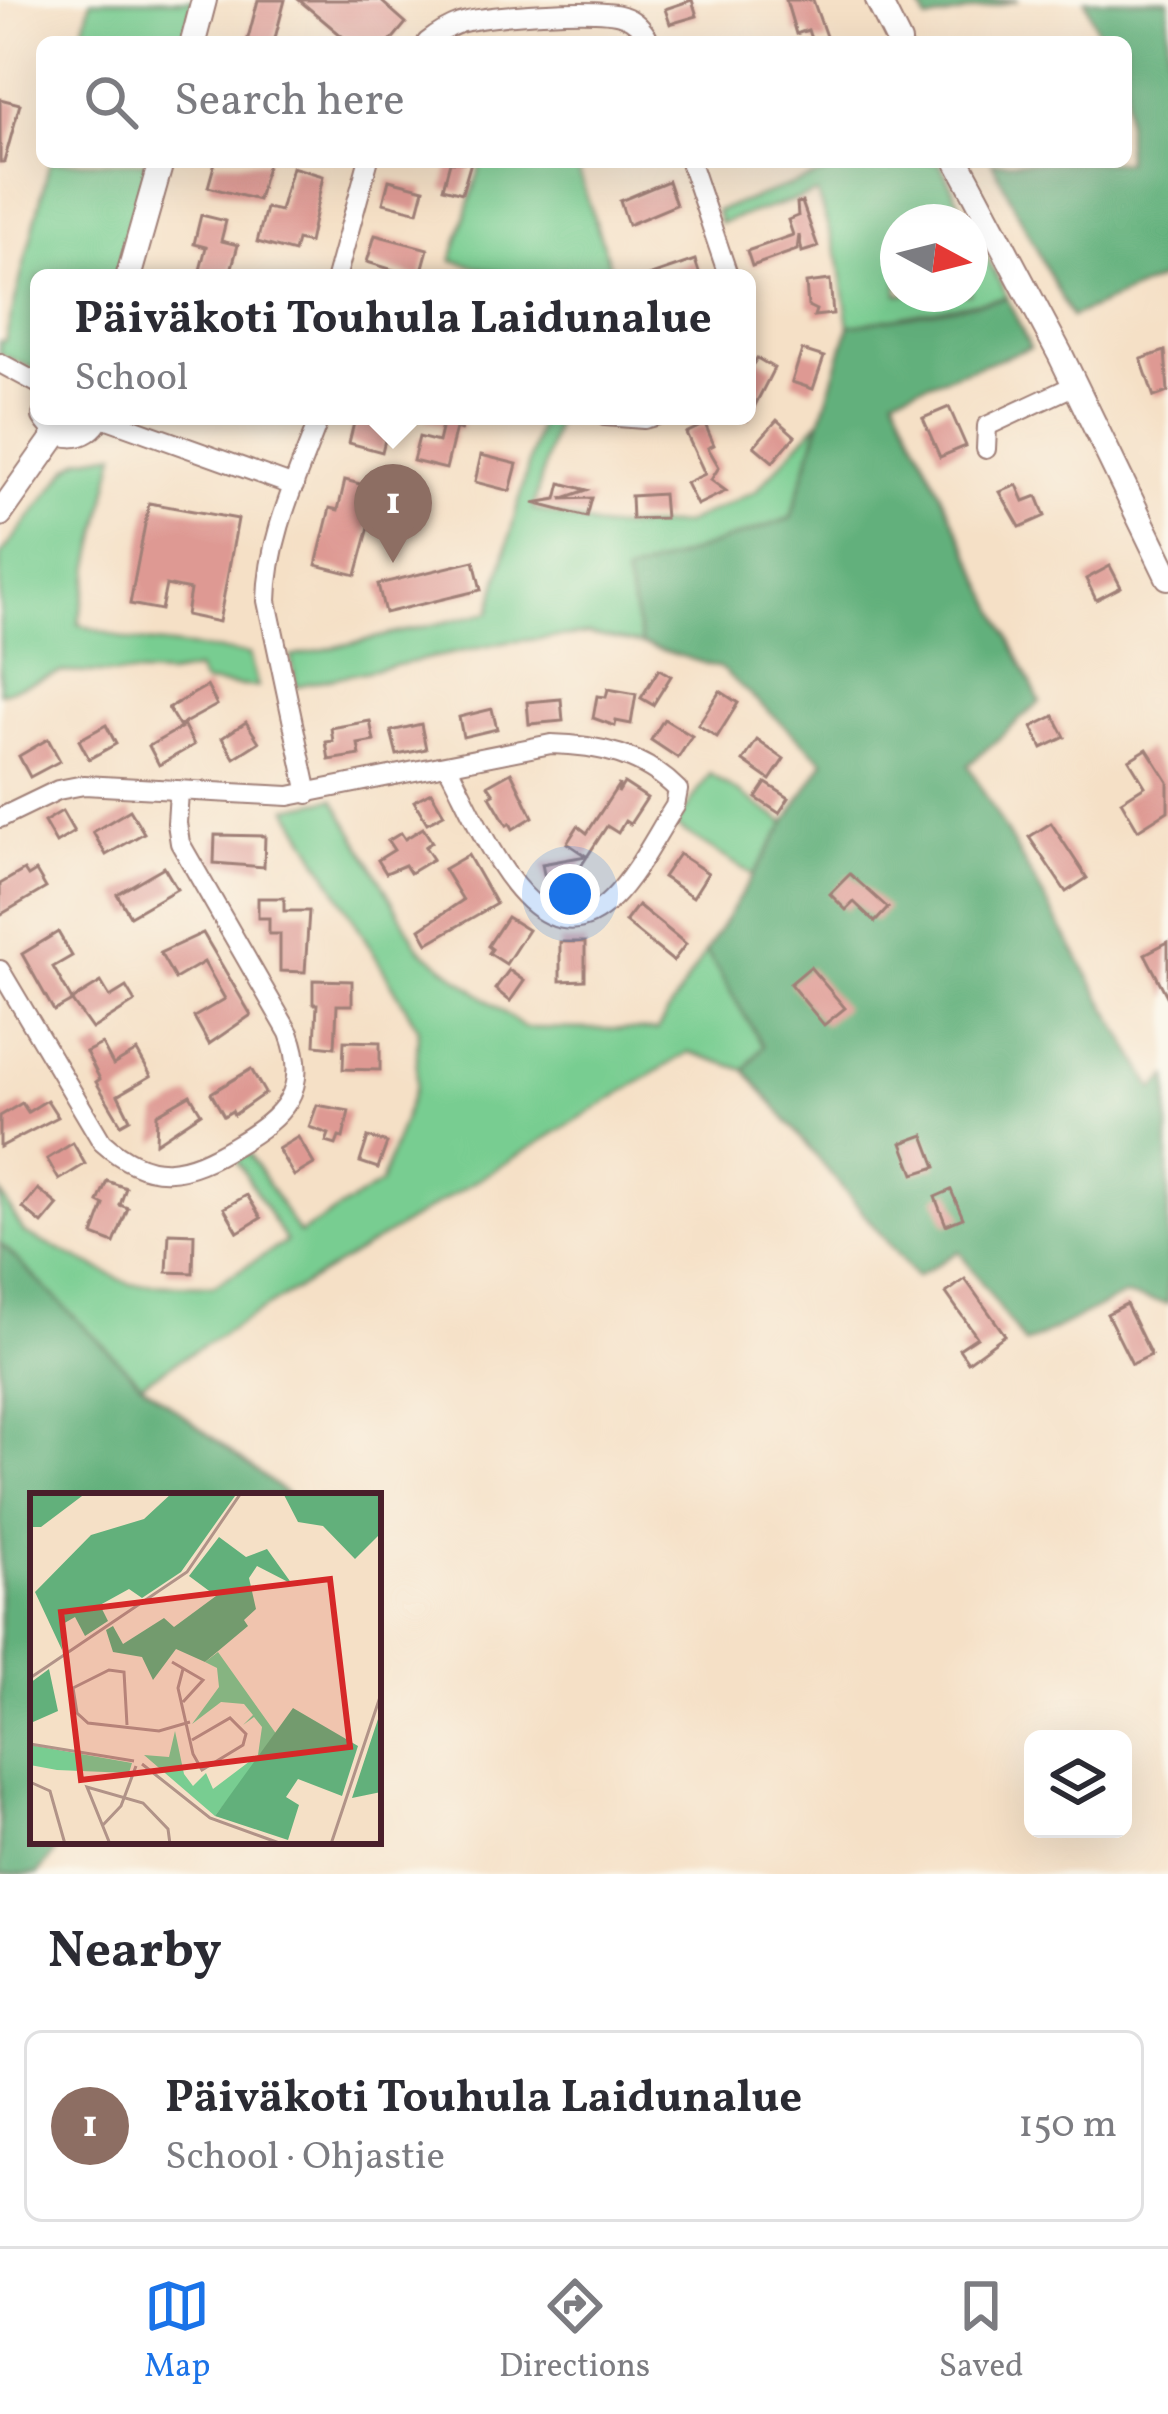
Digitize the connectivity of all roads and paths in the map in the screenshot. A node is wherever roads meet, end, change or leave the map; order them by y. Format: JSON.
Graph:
{"nodes":[{"id":1,"x":205,"y":0,"type":"edge"},
{"id":2,"x":878,"y":0,"type":"edge"},
{"id":3,"x":195,"y":36,"type":"edge"},
{"id":4,"x":437,"y":36,"type":"edge"},
{"id":5,"x":646,"y":36,"type":"edge"},
{"id":6,"x":895,"y":36,"type":"edge"},
{"id":7,"x":159,"y":168,"type":"edge"},
{"id":8,"x":366,"y":168,"type":"edge"},
{"id":9,"x":692,"y":168,"type":"edge"},
{"id":10,"x":961,"y":168,"type":"edge"},
{"id":11,"x":131,"y":269,"type":"edge"},
{"id":12,"x":338,"y":269,"type":"edge"},
{"id":13,"x":726,"y":269,"type":"edge"},
{"id":14,"x":0,"y":363,"type":"edge"},
{"id":15,"x":30,"y":379,"type":"edge"},
{"id":16,"x":1075,"y":385,"type":"junction"},
{"id":17,"x":51,"y":425,"type":"edge"},
{"id":18,"x":53,"y":425,"type":"edge"},
{"id":19,"x":91,"y":425,"type":"edge"},
{"id":20,"x":124,"y":425,"type":"edge"},
{"id":21,"x":317,"y":425,"type":"edge"},
{"id":22,"x":986,"y":448,"type":"dead end"},
{"id":23,"x":294,"y":485,"type":"junction"},
{"id":24,"x":0,"y":514,"type":"edge"},
{"id":25,"x":1168,"y":577,"type":"edge"},
{"id":26,"x":448,"y":766,"type":"junction"},
{"id":27,"x":179,"y":792,"type":"junction"},
{"id":28,"x":308,"y":794,"type":"junction"},
{"id":29,"x":0,"y":818,"type":"edge"},
{"id":30,"x":0,"y":970,"type":"edge"}],
"edges":[{"from":1,"to":3,"type":"street"},
{"from":2,"to":6,"type":"street"},
{"from":4,"to":5,"type":"street"},
{"from":7,"to":11,"type":"street"},
{"from":8,"to":12,"type":"street"},
{"from":9,"to":13,"type":"street"},
{"from":10,"to":16,"type":"street"},
{"from":14,"to":15,"type":"street"},
{"from":16,"to":22,"type":"street"},
{"from":16,"to":25,"type":"street"},
{"from":17,"to":24,"type":"street"},
{"from":18,"to":19,"type":"street"},
{"from":20,"to":23,"type":"street"},
{"from":21,"to":23,"type":"street"},
{"from":23,"to":28,"type":"street"},
{"from":26,"to":26,"type":"street"},
{"from":26,"to":28,"type":"street"},
{"from":27,"to":28,"type":"street"},
{"from":27,"to":29,"type":"street"},
{"from":27,"to":30,"type":"street"}]}
